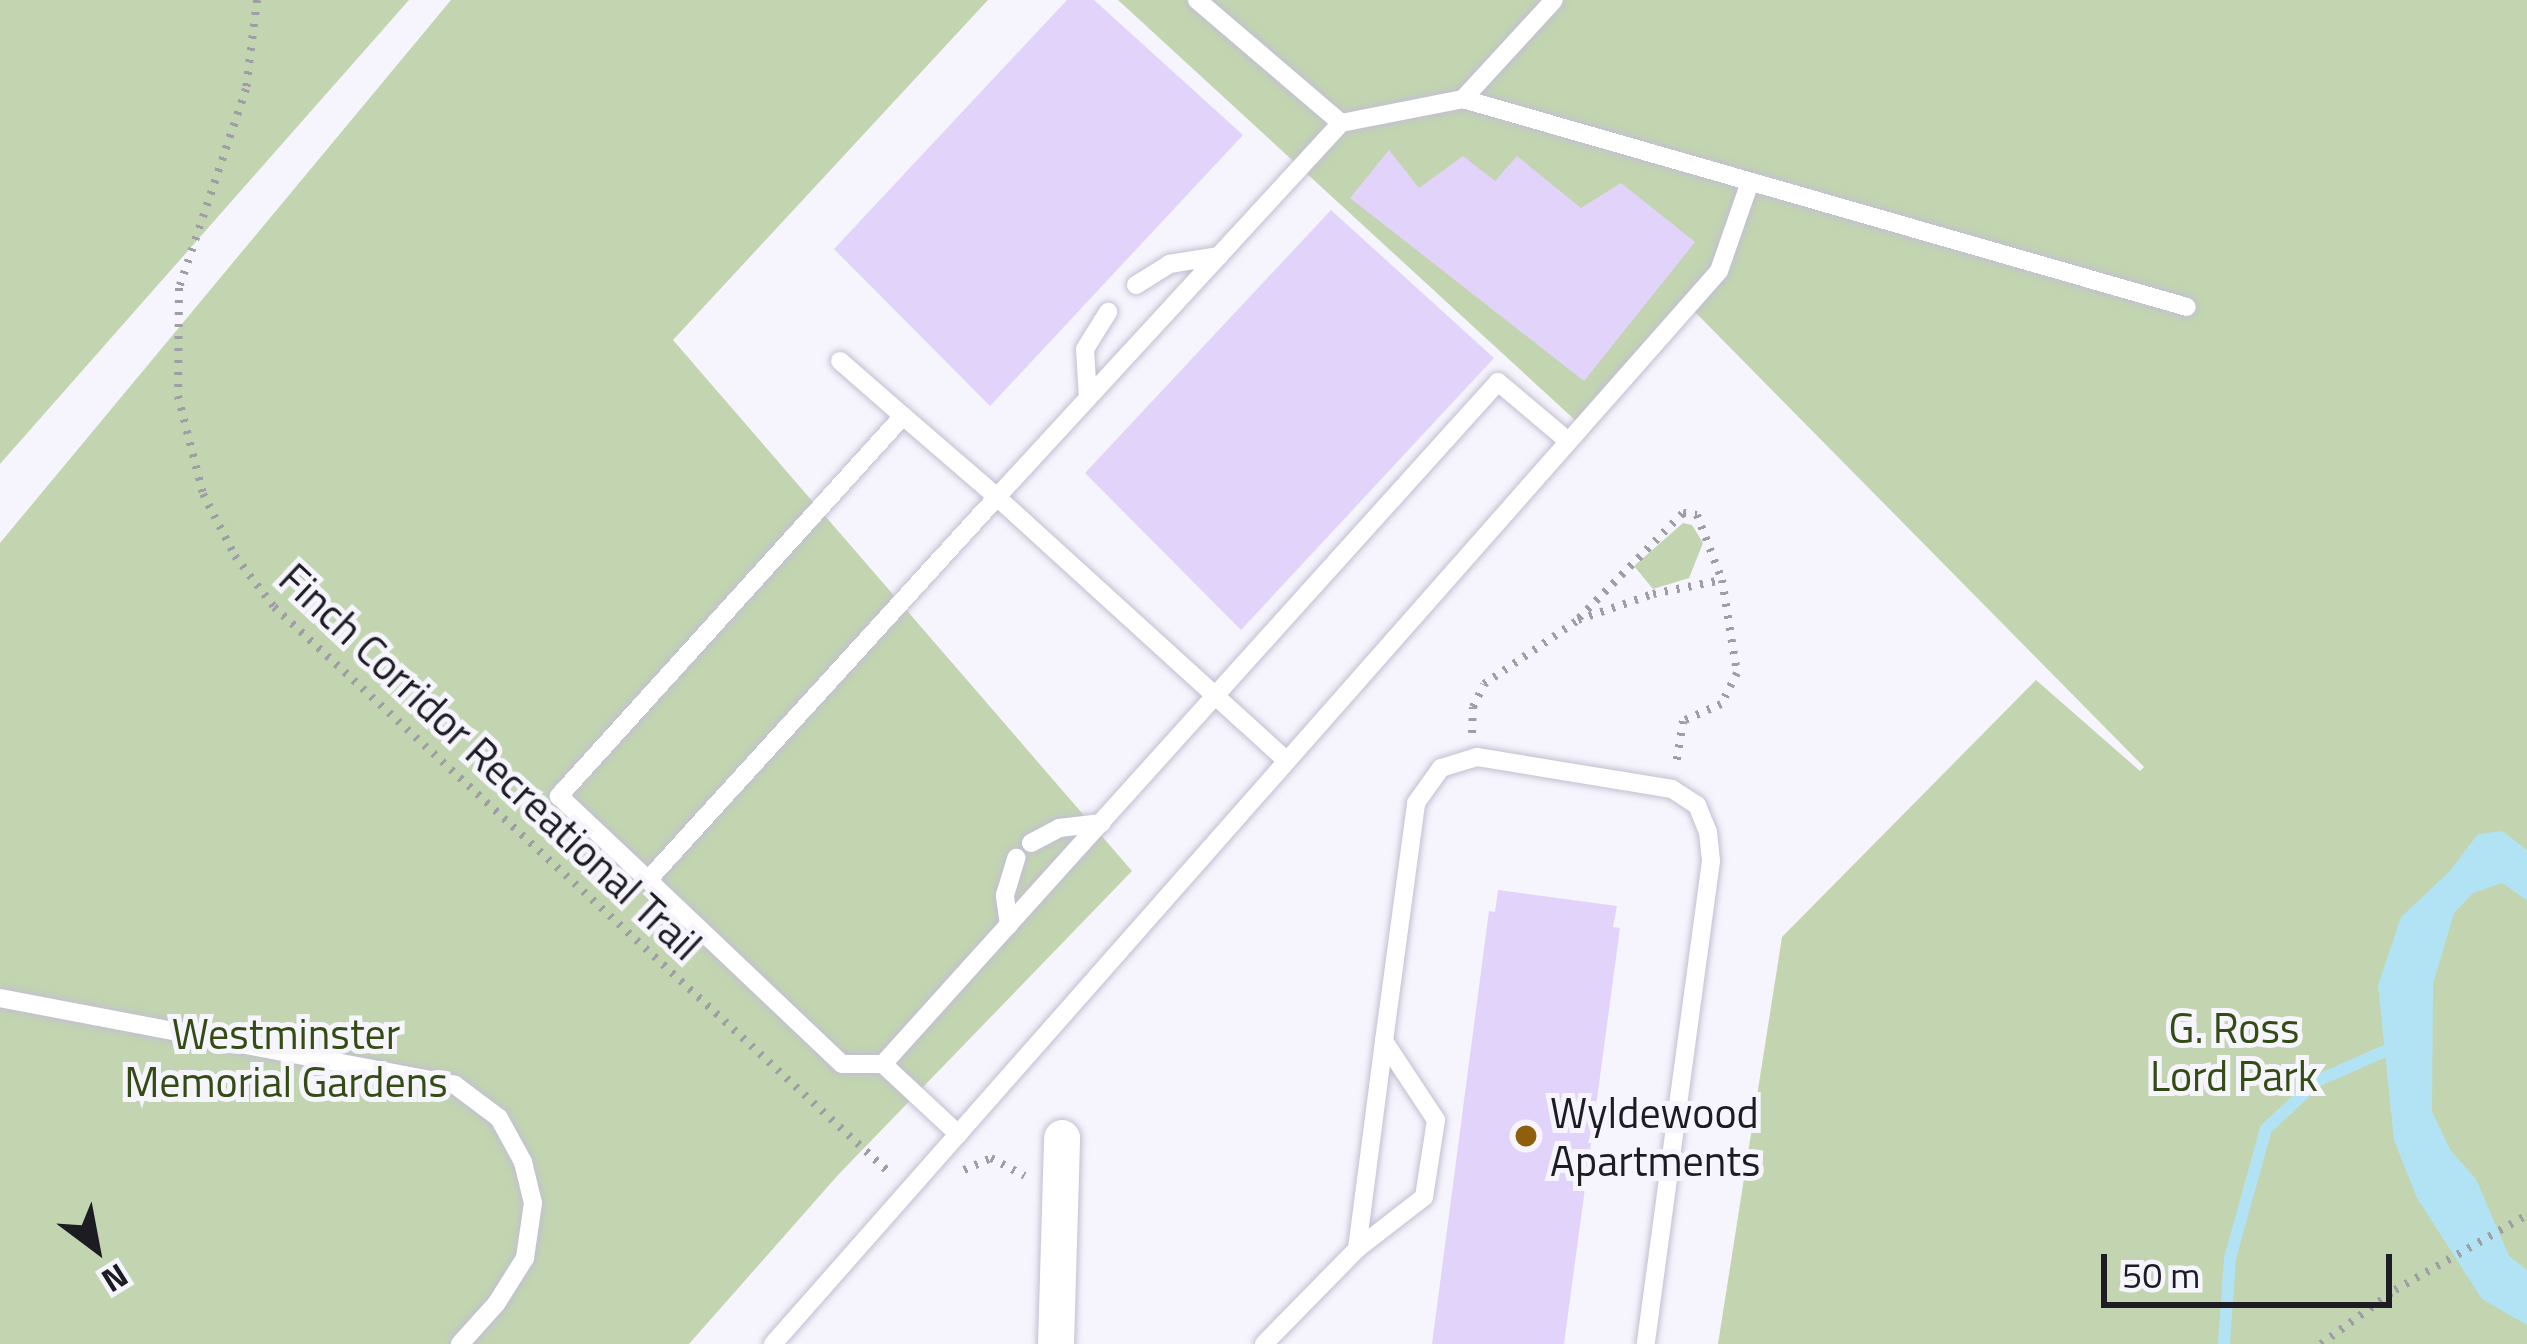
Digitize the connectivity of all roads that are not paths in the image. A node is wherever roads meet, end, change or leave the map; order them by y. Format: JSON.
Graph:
{"nodes":[{"id":1,"x":1197,"y":0,"type":"edge"},
{"id":2,"x":1554,"y":0,"type":"edge"},
{"id":3,"x":1463,"y":99,"type":"junction"},
{"id":4,"x":1342,"y":122,"type":"junction"},
{"id":5,"x":1750,"y":182,"type":"junction"},
{"id":6,"x":1219,"y":256,"type":"junction"},
{"id":7,"x":1136,"y":285,"type":"dead end"},
{"id":8,"x":2187,"y":307,"type":"dead end"},
{"id":9,"x":1108,"y":312,"type":"dead end"},
{"id":10,"x":840,"y":361,"type":"dead end"},
{"id":11,"x":1088,"y":398,"type":"junction"},
{"id":12,"x":903,"y":416,"type":"junction"},
{"id":13,"x":1568,"y":441,"type":"junction"},
{"id":14,"x":997,"y":497,"type":"junction"},
{"id":15,"x":1215,"y":697,"type":"junction"},
{"id":16,"x":1287,"y":761,"type":"junction"},
{"id":17,"x":1102,"y":823,"type":"junction"},
{"id":18,"x":1030,"y":842,"type":"dead end"},
{"id":19,"x":1016,"y":858,"type":"dead end"},
{"id":20,"x":647,"y":880,"type":"junction"},
{"id":21,"x":1009,"y":925,"type":"junction"},
{"id":22,"x":0,"y":998,"type":"edge"},
{"id":23,"x":1384,"y":1041,"type":"junction"},
{"id":24,"x":883,"y":1064,"type":"junction"},
{"id":25,"x":958,"y":1134,"type":"junction"},
{"id":26,"x":1062,"y":1138,"type":"dead end"},
{"id":27,"x":1357,"y":1249,"type":"junction"},
{"id":28,"x":460,"y":1344,"type":"edge"},
{"id":29,"x":772,"y":1344,"type":"edge"},
{"id":30,"x":1056,"y":1344,"type":"edge"},
{"id":31,"x":1264,"y":1344,"type":"edge"},
{"id":32,"x":1646,"y":1344,"type":"edge"}],
"edges":[{"from":1,"to":4,"type":"lane"},
{"from":2,"to":3,"type":"lane"},
{"from":3,"to":4,"type":"lane"},
{"from":3,"to":5,"type":"lane"},
{"from":4,"to":6,"type":"lane"},
{"from":5,"to":8,"type":"lane"},
{"from":5,"to":13,"type":"lane"},
{"from":6,"to":7,"type":"lane"},
{"from":6,"to":11,"type":"lane"},
{"from":9,"to":11,"type":"lane"},
{"from":10,"to":12,"type":"lane"},
{"from":11,"to":14,"type":"lane"},
{"from":12,"to":14,"type":"lane"},
{"from":12,"to":20,"type":"lane"},
{"from":13,"to":15,"type":"lane"},
{"from":13,"to":16,"type":"lane"},
{"from":14,"to":15,"type":"lane"},
{"from":14,"to":20,"type":"lane"},
{"from":15,"to":16,"type":"lane"},
{"from":15,"to":17,"type":"lane"},
{"from":16,"to":25,"type":"lane"},
{"from":17,"to":18,"type":"lane"},
{"from":17,"to":21,"type":"lane"},
{"from":19,"to":21,"type":"lane"},
{"from":20,"to":24,"type":"lane"},
{"from":21,"to":24,"type":"lane"},
{"from":22,"to":28,"type":"lane"},
{"from":23,"to":27,"type":"lane"},
{"from":23,"to":27,"type":"lane"},
{"from":23,"to":32,"type":"lane"},
{"from":24,"to":25,"type":"lane"},
{"from":25,"to":29,"type":"lane"},
{"from":26,"to":30,"type":"street"},
{"from":27,"to":31,"type":"lane"}]}
